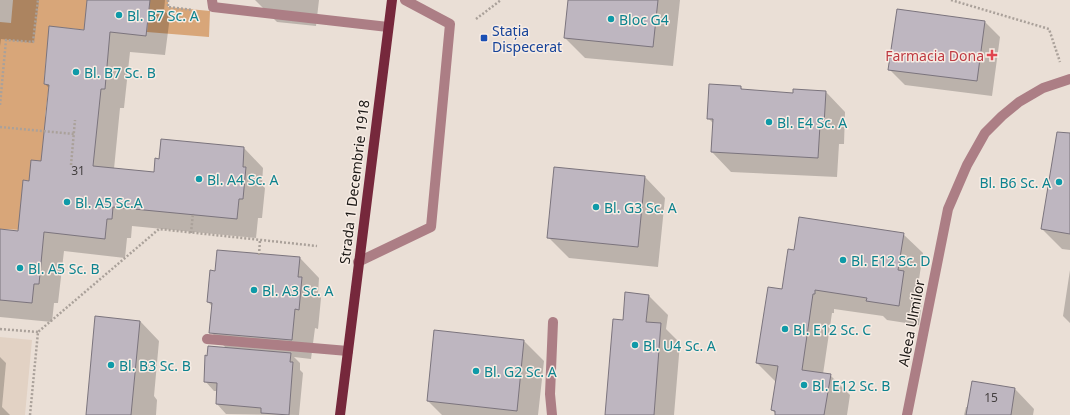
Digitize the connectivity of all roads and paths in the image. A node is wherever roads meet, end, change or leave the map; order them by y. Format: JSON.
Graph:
{"nodes":[{"id":1,"x":38,"y":0,"type":"edge"},
{"id":2,"x":168,"y":0,"type":"edge"},
{"id":3,"x":212,"y":0,"type":"edge"},
{"id":4,"x":392,"y":0,"type":"edge"},
{"id":5,"x":405,"y":0,"type":"edge"},
{"id":6,"x":501,"y":0,"type":"edge"},
{"id":7,"x":951,"y":0,"type":"edge"},
{"id":8,"x":196,"y":10,"type":"dead end"},
{"id":9,"x":476,"y":19,"type":"dead end"},
{"id":10,"x":388,"y":26,"type":"junction"},
{"id":11,"x":1068,"y":79,"type":"edge"},
{"id":12,"x":0,"y":105,"type":"edge"},
{"id":13,"x":75,"y":120,"type":"dead end"},
{"id":14,"x":0,"y":127,"type":"edge"},
{"id":15,"x":74,"y":134,"type":"junction"},
{"id":16,"x":71,"y":165,"type":"dead end"},
{"id":17,"x":193,"y":214,"type":"dead end"},
{"id":18,"x":191,"y":233,"type":"junction"},
{"id":19,"x":260,"y":240,"type":"junction"},
{"id":20,"x":317,"y":246,"type":"dead end"},
{"id":21,"x":259,"y":255,"type":"dead end"},
{"id":22,"x":358,"y":262,"type":"junction"},
{"id":23,"x":553,"y":322,"type":"dead end"},
{"id":24,"x":0,"y":329,"type":"edge"},
{"id":25,"x":38,"y":332,"type":"junction"},
{"id":26,"x":207,"y":339,"type":"dead end"},
{"id":27,"x":348,"y":351,"type":"junction"},
{"id":28,"x":30,"y":415,"type":"edge"},
{"id":29,"x":340,"y":415,"type":"edge"},
{"id":30,"x":552,"y":415,"type":"edge"},
{"id":31,"x":907,"y":415,"type":"edge"}],
"edges":[{"from":1,"to":12,"type":"path"},
{"from":2,"to":8,"type":"path"},
{"from":3,"to":10,"type":"street"},
{"from":4,"to":10,"type":"main road","name":"Strada 1 Decembrie 1918"},
{"from":5,"to":22,"type":"street"},
{"from":6,"to":9,"type":"path"},
{"from":7,"to":11,"type":"path"},
{"from":10,"to":22,"type":"main road","name":"Strada 1 Decembrie 1918"},
{"from":11,"to":31,"type":"street","name":"Aleea Ulmilor"},
{"from":13,"to":15,"type":"path"},
{"from":14,"to":15,"type":"path"},
{"from":15,"to":16,"type":"path"},
{"from":17,"to":18,"type":"path"},
{"from":18,"to":19,"type":"path"},
{"from":18,"to":25,"type":"path"},
{"from":19,"to":20,"type":"path"},
{"from":19,"to":21,"type":"path"},
{"from":22,"to":27,"type":"main road","name":"Strada 1 Decembrie 1918"},
{"from":23,"to":30,"type":"street"},
{"from":24,"to":25,"type":"path"},
{"from":25,"to":28,"type":"path"},
{"from":26,"to":27,"type":"street"},
{"from":27,"to":29,"type":"main road","name":"Strada 1 Decembrie 1918"}]}
